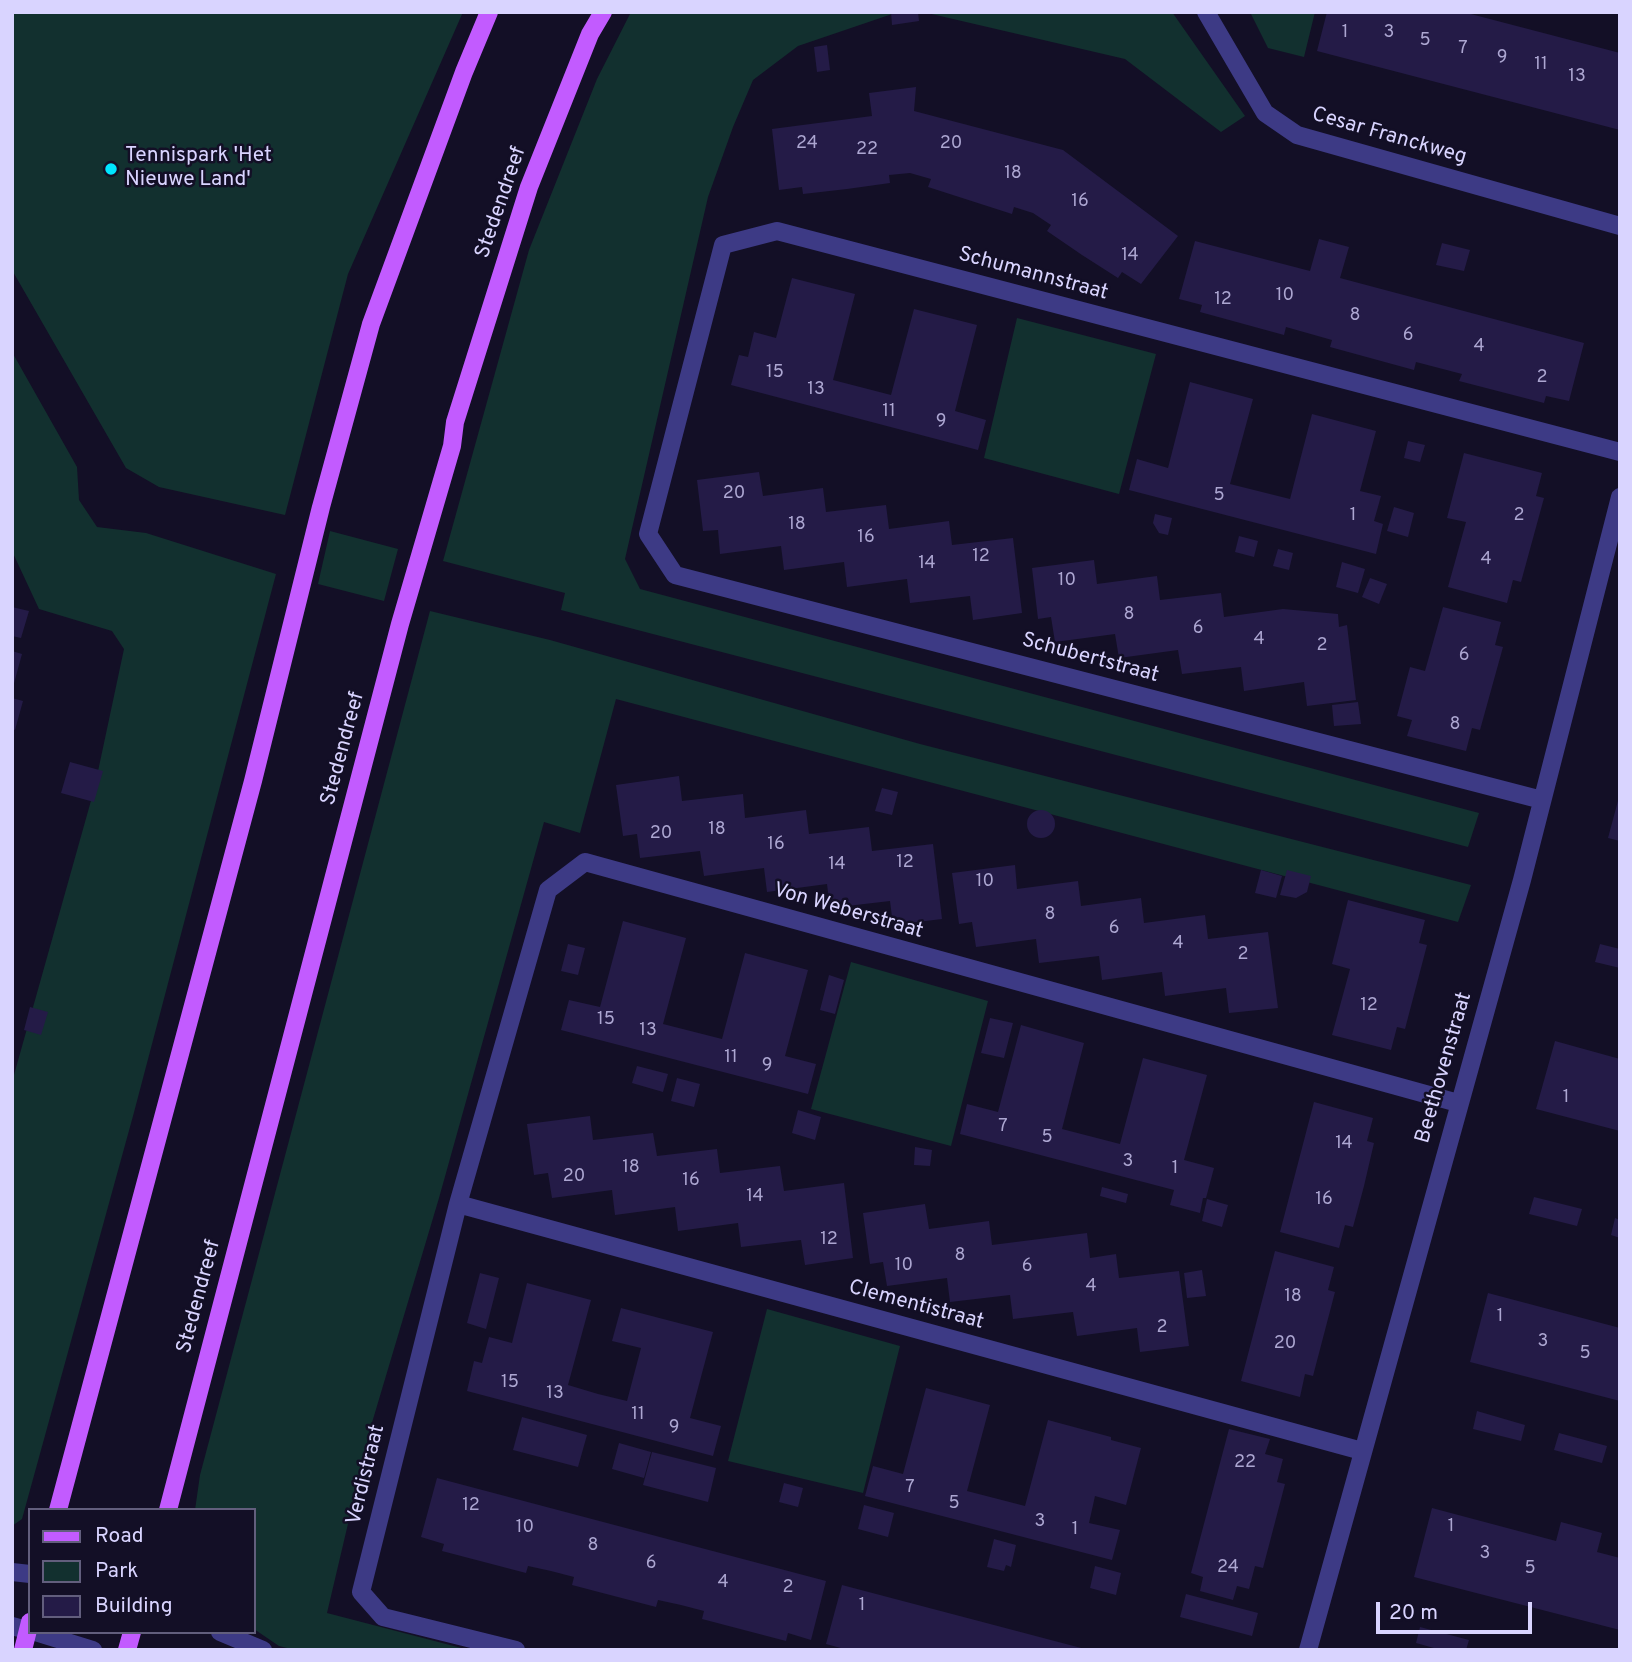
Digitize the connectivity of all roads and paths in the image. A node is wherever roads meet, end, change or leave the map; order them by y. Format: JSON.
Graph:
{"nodes":[{"id":1,"x":489,"y":12,"type":"edge"},
{"id":2,"x":603,"y":12,"type":"edge"},
{"id":3,"x":1206,"y":12,"type":"edge"},
{"id":4,"x":1620,"y":226,"type":"edge"},
{"id":5,"x":1620,"y":452,"type":"edge"},
{"id":6,"x":1620,"y":497,"type":"edge"},
{"id":7,"x":648,"y":534,"type":"joint"},
{"id":8,"x":1542,"y":800,"type":"junction"},
{"id":9,"x":1458,"y":1103,"type":"junction"},
{"id":10,"x":458,"y":1204,"type":"junction"},
{"id":11,"x":1362,"y":1451,"type":"junction"},
{"id":12,"x":59,"y":1508,"type":"edge"},
{"id":13,"x":169,"y":1508,"type":"edge"},
{"id":14,"x":27,"y":1628,"type":"edge"},
{"id":15,"x":45,"y":1634,"type":"edge"},
{"id":16,"x":225,"y":1634,"type":"edge"},
{"id":17,"x":23,"y":1650,"type":"edge"},
{"id":18,"x":93,"y":1650,"type":"edge"},
{"id":19,"x":263,"y":1650,"type":"edge"},
{"id":20,"x":516,"y":1650,"type":"edge"},
{"id":21,"x":1308,"y":1650,"type":"edge"}],
"edges":[{"from":1,"to":12,"type":"main road"},
{"from":2,"to":13,"type":"main road","name":"Stedendreef"},
{"from":3,"to":4,"type":"street","name":"Cesar Franckweg"},
{"from":5,"to":7,"type":"street","name":"Schumannstraat"},
{"from":6,"to":8,"type":"street","name":"Beethovenstraat"},
{"from":7,"to":8,"type":"street","name":"Schubertstraat"},
{"from":8,"to":9,"type":"street","name":"Beethovenstraat"},
{"from":9,"to":10,"type":"street","name":"Von Weberstraat"},
{"from":9,"to":11,"type":"street","name":"Beethovenstraat"},
{"from":10,"to":11,"type":"street","name":"Clementistraat"},
{"from":10,"to":20,"type":"street","name":"Verdistraat"},
{"from":11,"to":21,"type":"street","name":"Beethovenstraat"},
{"from":14,"to":17,"type":"main road"},
{"from":15,"to":18,"type":"street"},
{"from":16,"to":19,"type":"street"}]}
